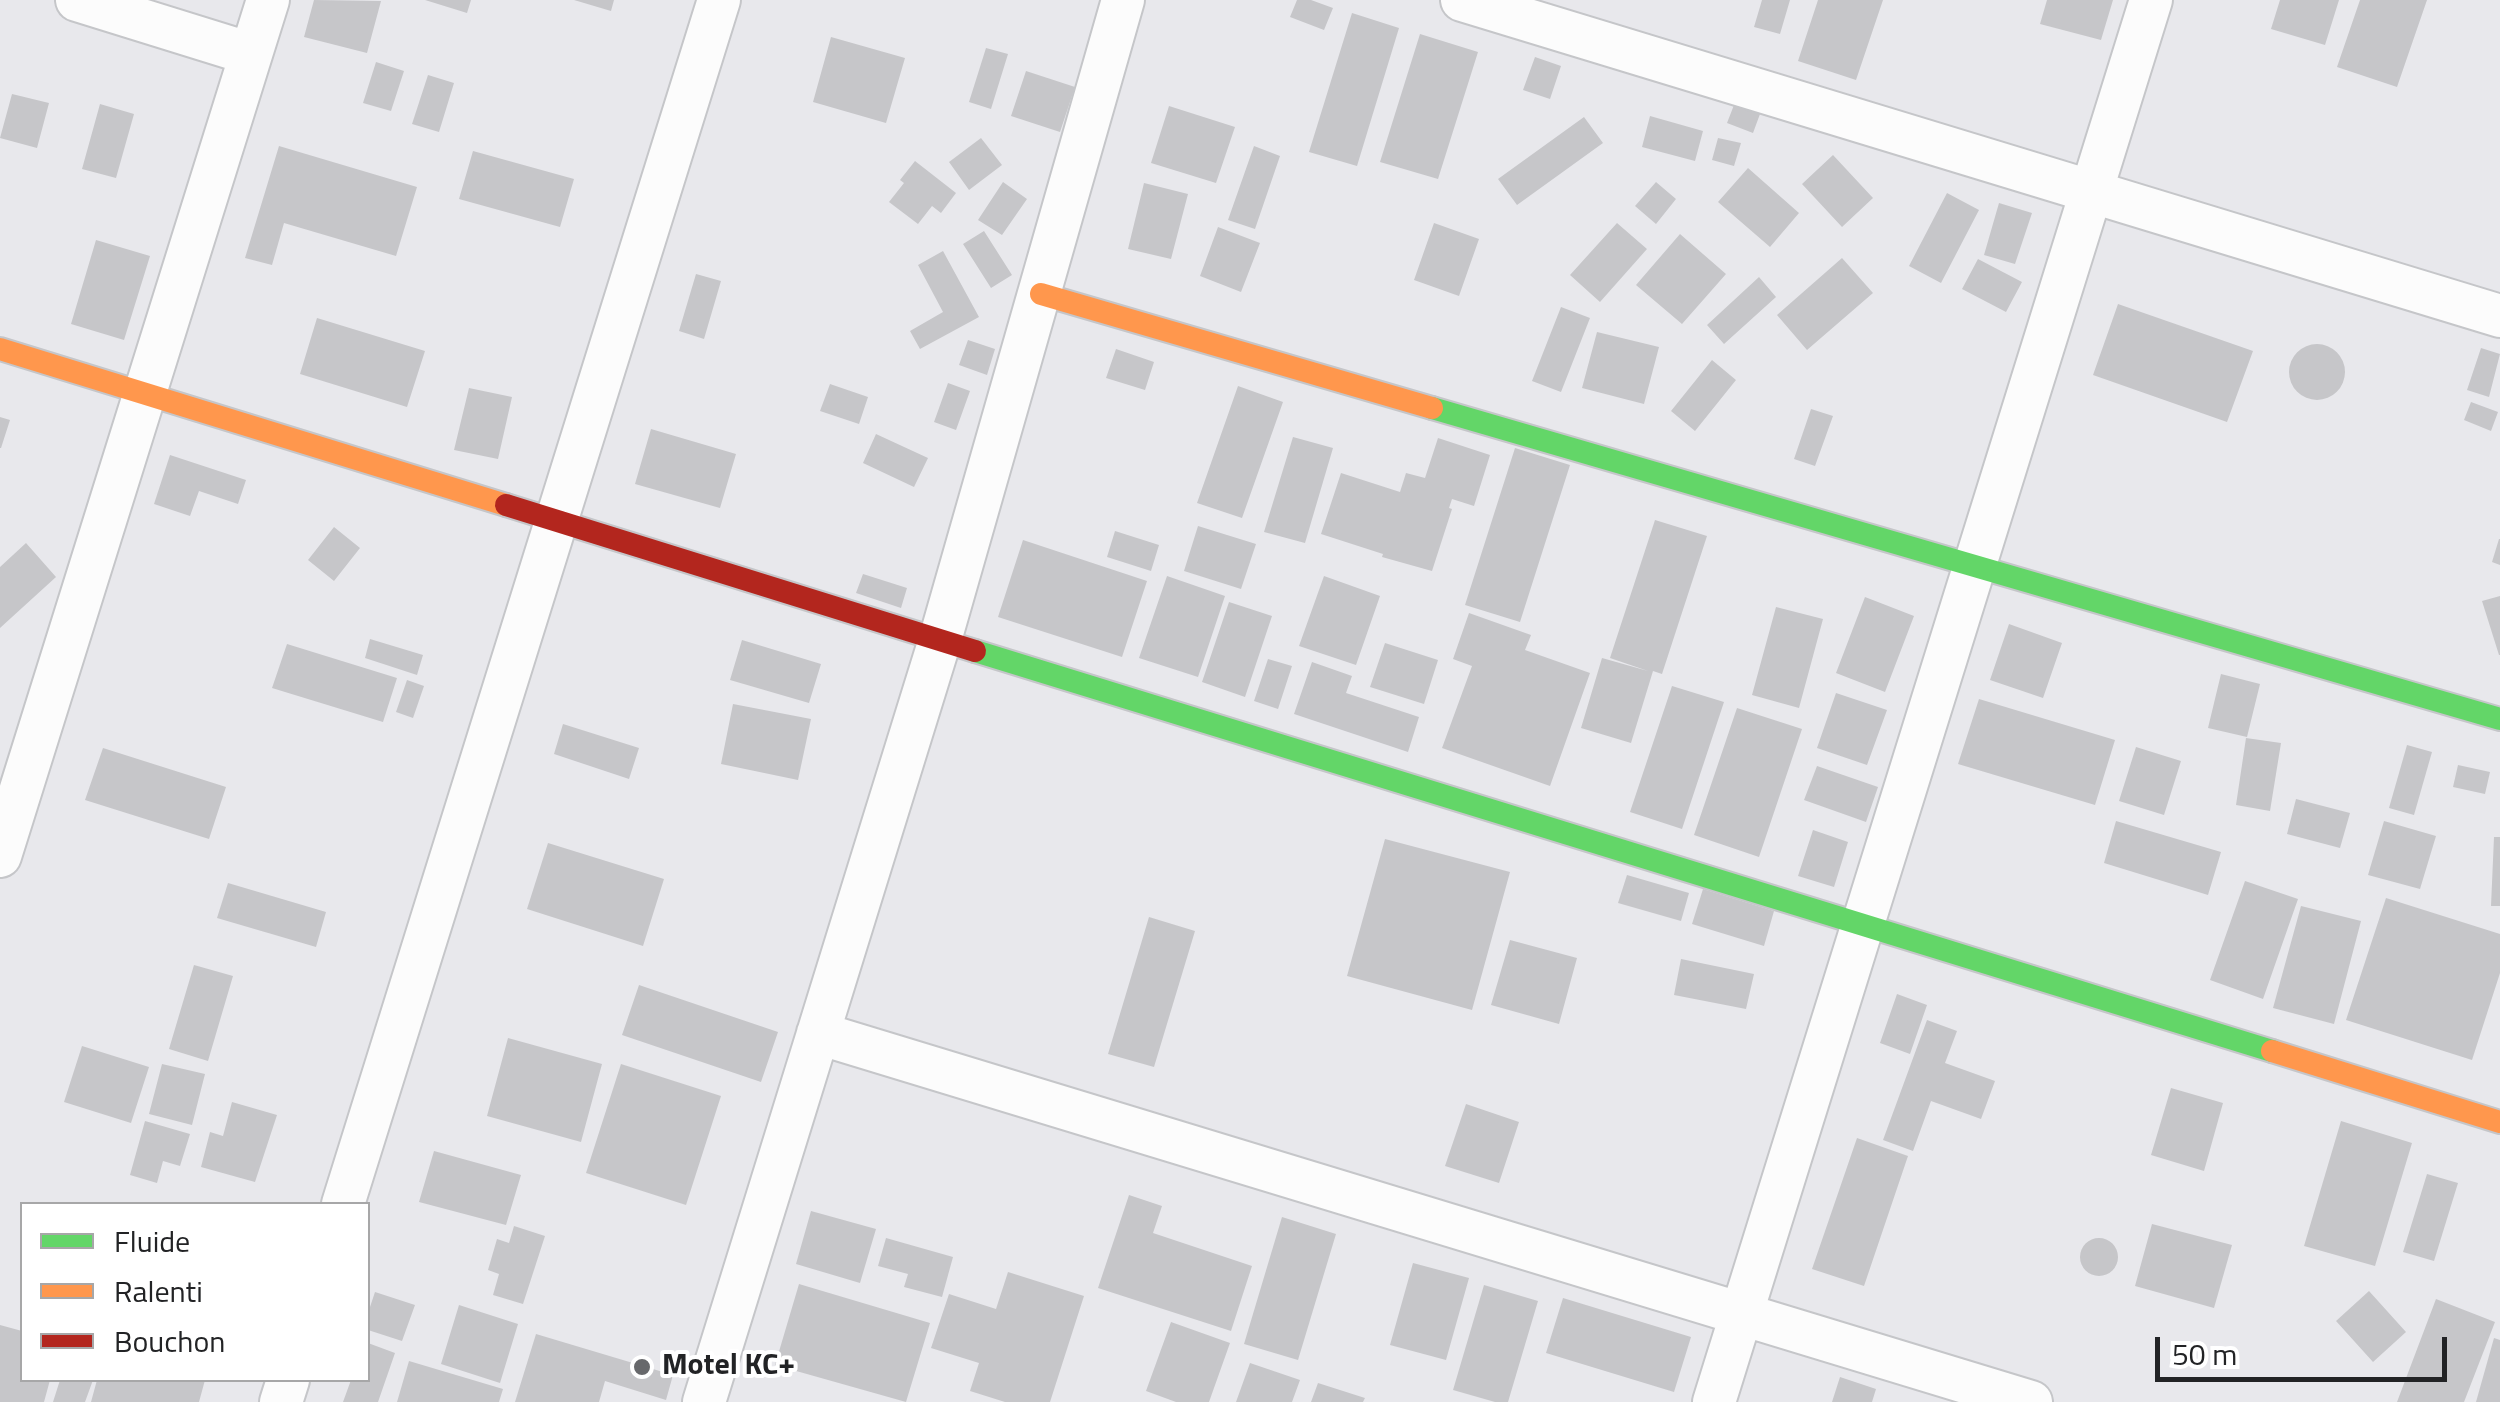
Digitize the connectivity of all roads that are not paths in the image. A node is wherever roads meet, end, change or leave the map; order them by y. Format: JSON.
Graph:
{"nodes":[{"id":1,"x":77,"y":0,"type":"edge"},
{"id":2,"x":268,"y":0,"type":"edge"},
{"id":3,"x":720,"y":0,"type":"edge"},
{"id":4,"x":1123,"y":0,"type":"edge"},
{"id":5,"x":1462,"y":0,"type":"edge"},
{"id":6,"x":2151,"y":0,"type":"edge"},
{"id":7,"x":251,"y":54,"type":"junction"},
{"id":8,"x":2090,"y":191,"type":"junction"},
{"id":9,"x":1041,"y":294,"type":"junction"},
{"id":10,"x":2500,"y":316,"type":"edge"},
{"id":11,"x":0,"y":349,"type":"edge"},
{"id":12,"x":145,"y":394,"type":"junction"},
{"id":13,"x":556,"y":522,"type":"junction"},
{"id":14,"x":1974,"y":566,"type":"junction"},
{"id":15,"x":940,"y":640,"type":"junction"},
{"id":16,"x":2500,"y":719,"type":"edge"},
{"id":17,"x":11,"y":784,"type":"edge"},
{"id":18,"x":0,"y":856,"type":"edge"},
{"id":19,"x":1862,"y":924,"type":"junction"},
{"id":20,"x":818,"y":1033,"type":"junction"},
{"id":21,"x":2500,"y":1122,"type":"edge"},
{"id":22,"x":343,"y":1202,"type":"edge"},
{"id":23,"x":1741,"y":1314,"type":"junction"},
{"id":24,"x":705,"y":1402,"type":"edge"},
{"id":25,"x":1714,"y":1402,"type":"edge"},
{"id":26,"x":2031,"y":1402,"type":"edge"}],
"edges":[{"from":1,"to":7,"type":"street"},
{"from":2,"to":7,"type":"street"},
{"from":3,"to":13,"type":"street"},
{"from":4,"to":9,"type":"street"},
{"from":5,"to":8,"type":"street"},
{"from":6,"to":8,"type":"street"},
{"from":7,"to":12,"type":"street"},
{"from":8,"to":10,"type":"street"},
{"from":8,"to":14,"type":"street"},
{"from":9,"to":14,"type":"street"},
{"from":9,"to":15,"type":"street"},
{"from":11,"to":12,"type":"street"},
{"from":12,"to":13,"type":"street"},
{"from":12,"to":17,"type":"street"},
{"from":13,"to":15,"type":"street"},
{"from":13,"to":22,"type":"street"},
{"from":14,"to":16,"type":"street"},
{"from":14,"to":19,"type":"street"},
{"from":15,"to":19,"type":"street"},
{"from":15,"to":20,"type":"street"},
{"from":17,"to":18,"type":"street"},
{"from":19,"to":21,"type":"street"},
{"from":19,"to":23,"type":"street"},
{"from":20,"to":23,"type":"street"},
{"from":20,"to":24,"type":"street"},
{"from":23,"to":25,"type":"street"},
{"from":23,"to":26,"type":"street"}]}
